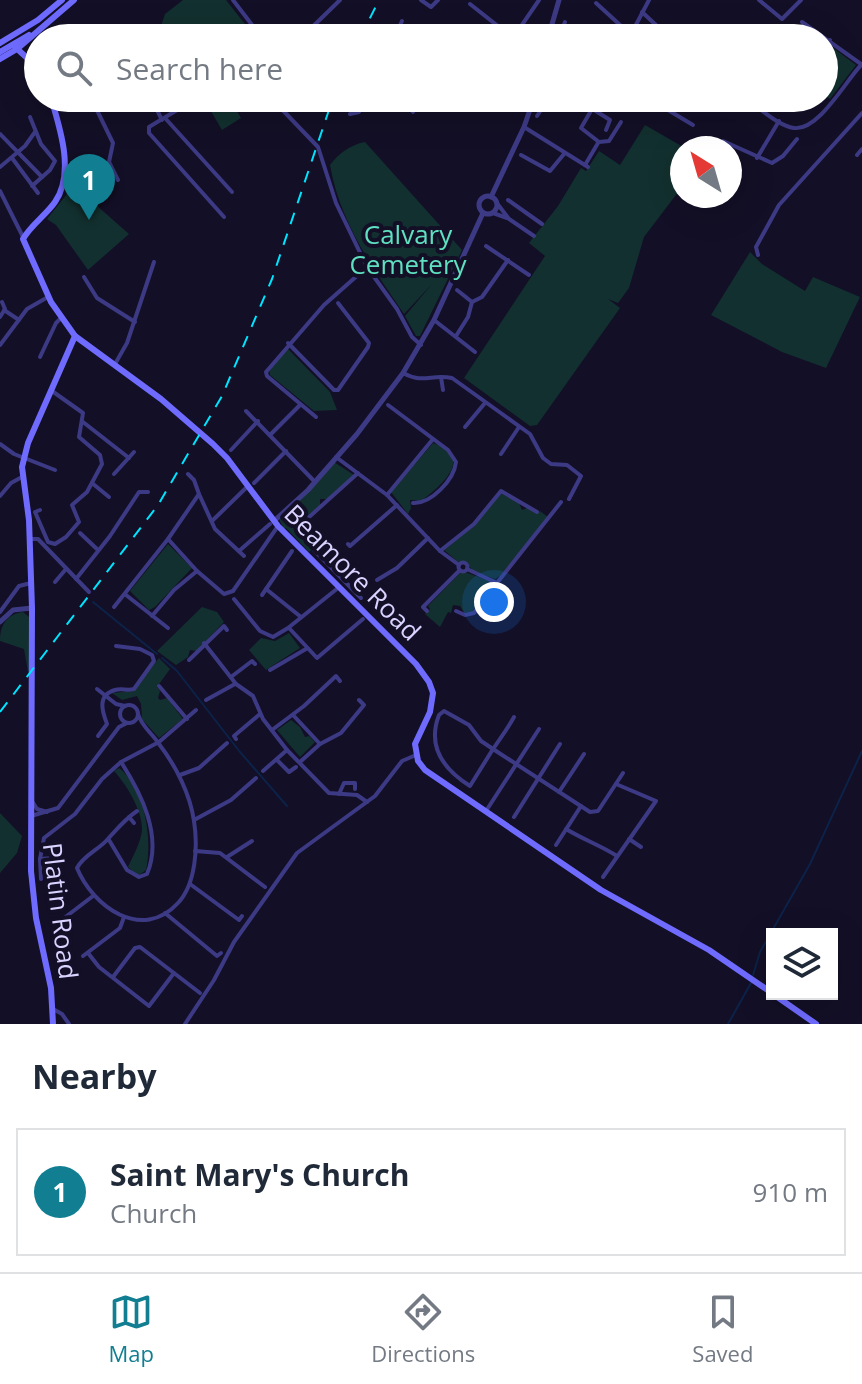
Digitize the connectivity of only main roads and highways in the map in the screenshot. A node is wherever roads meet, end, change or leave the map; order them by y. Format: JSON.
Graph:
{"nodes":[{"id":1,"x":62,"y":0,"type":"edge"},
{"id":2,"x":74,"y":0,"type":"edge"},
{"id":3,"x":33,"y":24,"type":"edge"},
{"id":4,"x":46,"y":24,"type":"edge"},
{"id":5,"x":24,"y":29,"type":"edge"},
{"id":6,"x":24,"y":40,"type":"edge"},
{"id":7,"x":0,"y":43,"type":"edge"},
{"id":8,"x":15,"y":46,"type":"junction"},
{"id":9,"x":0,"y":52,"type":"edge"},
{"id":10,"x":24,"y":55,"type":"edge"},
{"id":11,"x":0,"y":59,"type":"edge"},
{"id":12,"x":54,"y":112,"type":"edge"},
{"id":13,"x":75,"y":336,"type":"junction"},
{"id":14,"x":766,"y":990,"type":"edge"},
{"id":15,"x":781,"y":1000,"type":"edge"},
{"id":16,"x":53,"y":1024,"type":"edge"},
{"id":17,"x":816,"y":1024,"type":"edge"}],
"edges":[{"from":1,"to":3,"type":"main road"},
{"from":2,"to":4,"type":"main road"},
{"from":5,"to":7,"type":"main road"},
{"from":6,"to":8,"type":"main road"},
{"from":8,"to":9,"type":"main road"},
{"from":8,"to":10,"type":"main road"},
{"from":8,"to":11,"type":"main road"},
{"from":12,"to":13,"type":"main road","name":"Beamore Road"},
{"from":13,"to":14,"type":"main road","name":"Beamore Road"},
{"from":13,"to":16,"type":"main road","name":"Platin Road"},
{"from":15,"to":17,"type":"main road"}]}
